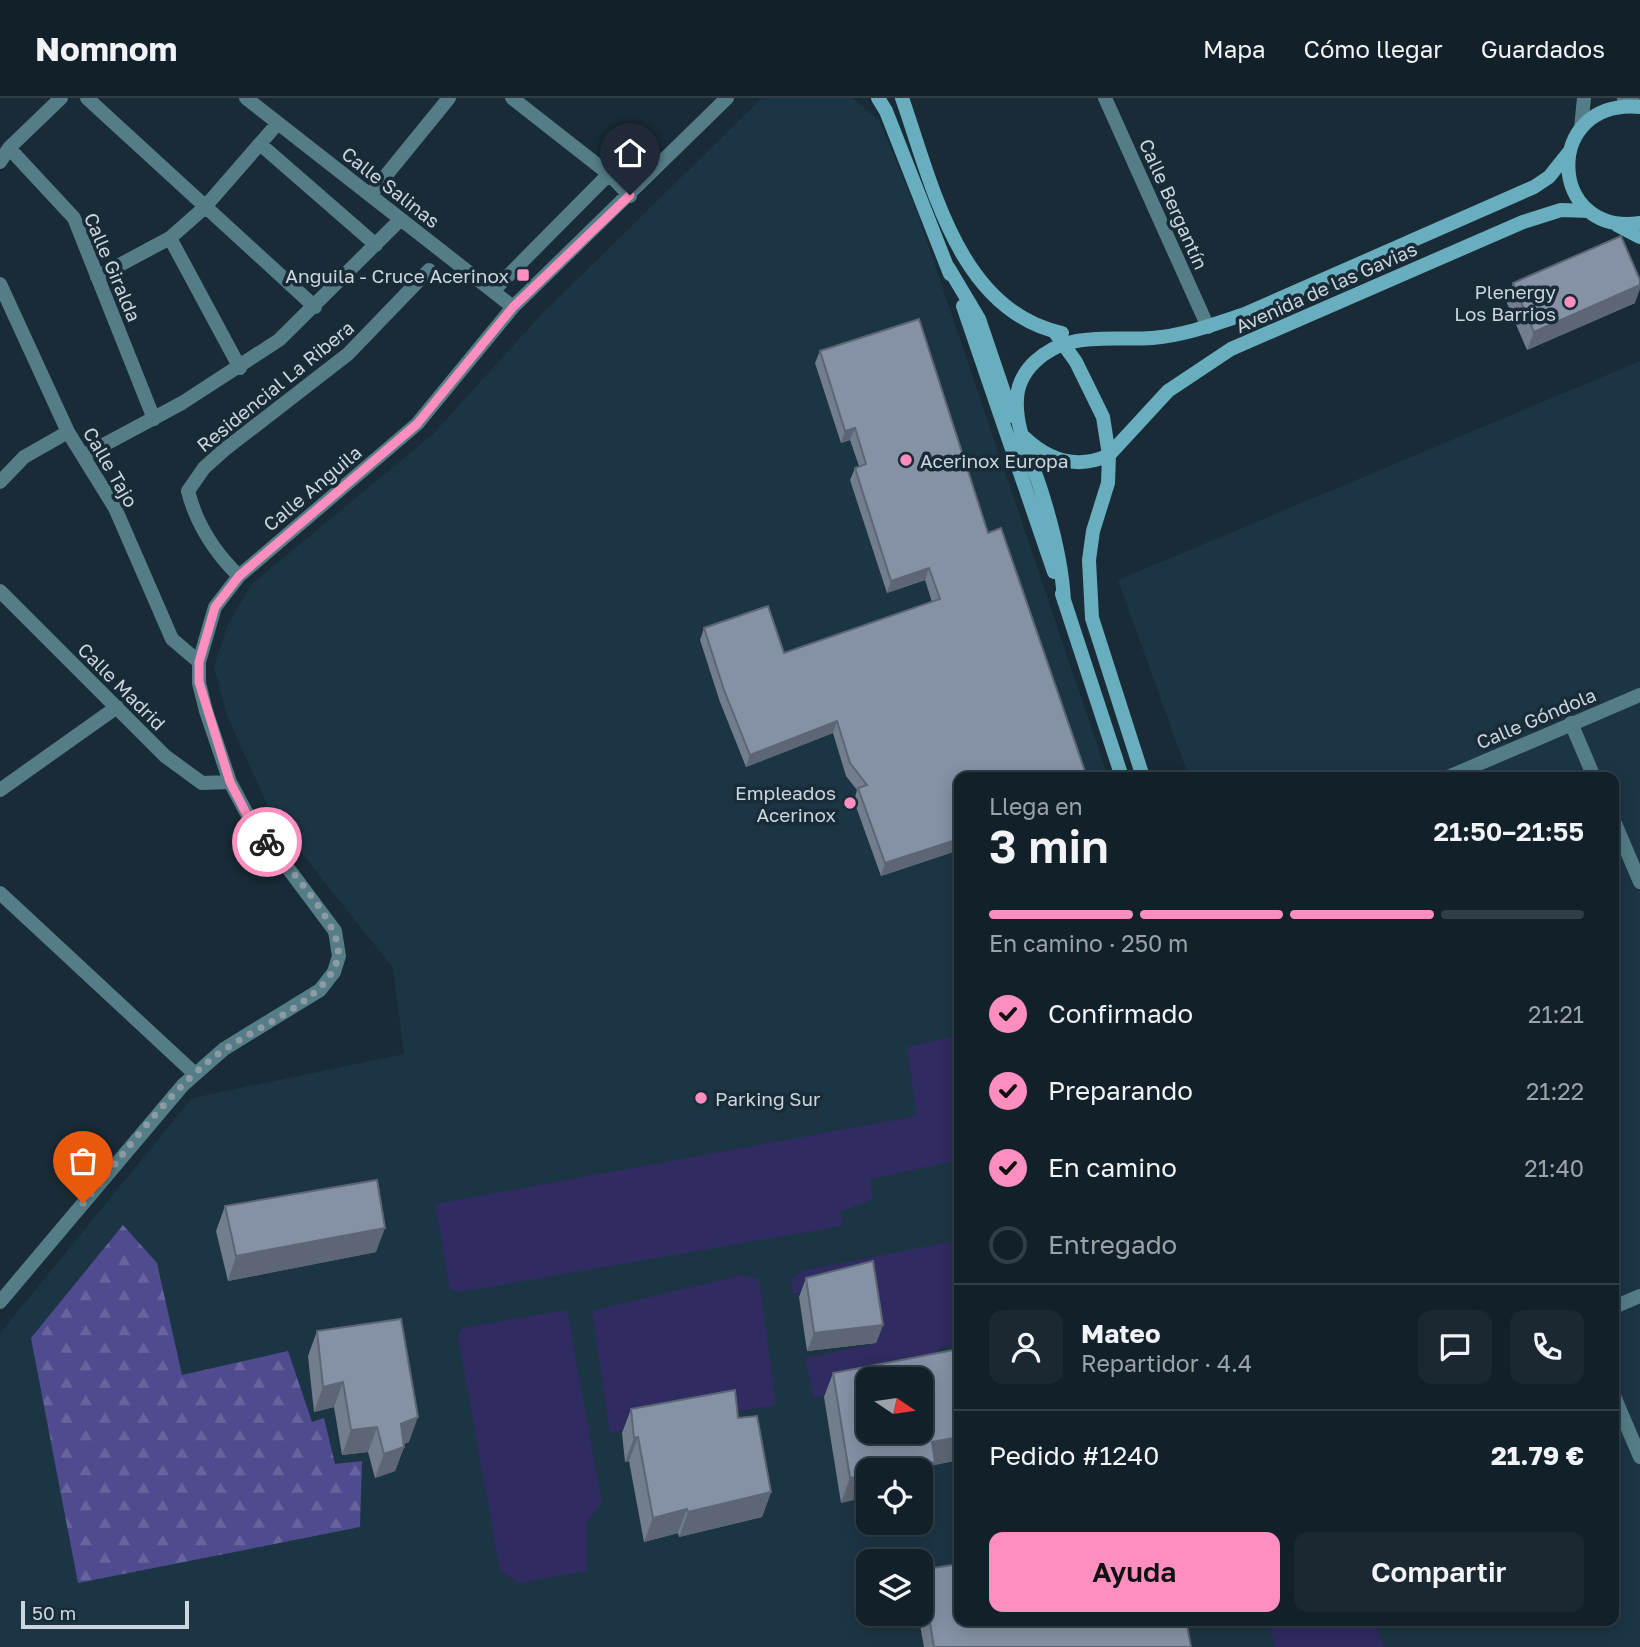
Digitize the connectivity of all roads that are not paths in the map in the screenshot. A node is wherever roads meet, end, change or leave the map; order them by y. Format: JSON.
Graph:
{"nodes":[{"id":1,"x":61,"y":98,"type":"edge"},
{"id":2,"x":87,"y":98,"type":"edge"},
{"id":3,"x":246,"y":98,"type":"edge"},
{"id":4,"x":449,"y":98,"type":"edge"},
{"id":5,"x":512,"y":98,"type":"edge"},
{"id":6,"x":878,"y":98,"type":"edge"},
{"id":7,"x":902,"y":98,"type":"edge"},
{"id":8,"x":1105,"y":98,"type":"edge"},
{"id":9,"x":1584,"y":98,"type":"edge"},
{"id":10,"x":1624,"y":98,"type":"edge"},
{"id":11,"x":726,"y":101,"type":"edge"},
{"id":12,"x":1640,"y":107,"type":"edge"},
{"id":13,"x":278,"y":123,"type":"junction"},
{"id":14,"x":1581,"y":128,"type":"junction"},
{"id":15,"x":260,"y":144,"type":"junction"},
{"id":16,"x":9,"y":148,"type":"junction"},
{"id":17,"x":1569,"y":152,"type":"junction"},
{"id":18,"x":0,"y":162,"type":"edge"},
{"id":19,"x":609,"y":174,"type":"junction"},
{"id":20,"x":370,"y":195,"type":"junction"},
{"id":21,"x":630,"y":195,"type":"junction"},
{"id":22,"x":204,"y":208,"type":"junction"},
{"id":23,"x":1589,"y":211,"type":"junction"},
{"id":24,"x":400,"y":220,"type":"junction"},
{"id":25,"x":1613,"y":223,"type":"junction"},
{"id":26,"x":1640,"y":223,"type":"edge"},
{"id":27,"x":1640,"y":237,"type":"edge"},
{"id":28,"x":170,"y":238,"type":"junction"},
{"id":29,"x":376,"y":245,"type":"junction"},
{"id":30,"x":948,"y":267,"type":"junction"},
{"id":31,"x":429,"y":270,"type":"dead end"},
{"id":32,"x":97,"y":277,"type":"junction"},
{"id":33,"x":0,"y":284,"type":"edge"},
{"id":34,"x":493,"y":291,"type":"junction"},
{"id":35,"x":315,"y":307,"type":"junction"},
{"id":36,"x":513,"y":307,"type":"junction"},
{"id":37,"x":14,"y":319,"type":"junction"},
{"id":38,"x":0,"y":326,"type":"edge"},
{"id":39,"x":1208,"y":327,"type":"junction"},
{"id":40,"x":1054,"y":331,"type":"junction"},
{"id":41,"x":1091,"y":339,"type":"junction"},
{"id":42,"x":1064,"y":344,"type":"junction"},
{"id":43,"x":240,"y":368,"type":"junction"},
{"id":44,"x":154,"y":419,"type":"junction"},
{"id":45,"x":68,"y":432,"type":"junction"},
{"id":46,"x":1023,"y":436,"type":"junction"},
{"id":47,"x":1109,"y":455,"type":"junction"},
{"id":48,"x":83,"y":456,"type":"junction"},
{"id":49,"x":0,"y":482,"type":"edge"},
{"id":50,"x":239,"y":576,"type":"junction"},
{"id":51,"x":0,"y":591,"type":"edge"},
{"id":52,"x":1064,"y":601,"type":"junction"},
{"id":53,"x":199,"y":662,"type":"junction"},
{"id":54,"x":1640,"y":695,"type":"edge"},
{"id":55,"x":117,"y":707,"type":"junction"},
{"id":56,"x":1571,"y":723,"type":"junction"},
{"id":57,"x":1120,"y":772,"type":"edge"},
{"id":58,"x":1141,"y":772,"type":"edge"},
{"id":59,"x":1459,"y":772,"type":"edge"},
{"id":60,"x":1592,"y":772,"type":"edge"},
{"id":61,"x":230,"y":782,"type":"junction"},
{"id":62,"x":0,"y":790,"type":"edge"},
{"id":63,"x":1619,"y":833,"type":"edge"},
{"id":64,"x":1640,"y":882,"type":"edge"},
{"id":65,"x":0,"y":893,"type":"edge"},
{"id":66,"x":195,"y":1074,"type":"junction"},
{"id":67,"x":1640,"y":1296,"type":"edge"},
{"id":68,"x":0,"y":1302,"type":"edge"},
{"id":69,"x":1619,"y":1305,"type":"edge"},
{"id":70,"x":1619,"y":1408,"type":"edge"},
{"id":71,"x":1640,"y":1457,"type":"edge"}],
"edges":[{"from":1,"to":16,"type":"street"},
{"from":2,"to":22,"type":"street"},
{"from":3,"to":13,"type":"street","name":"Calle Salinas"},
{"from":4,"to":20,"type":"street"},
{"from":5,"to":19,"type":"street"},
{"from":6,"to":30,"type":"street"},
{"from":7,"to":40,"type":"street"},
{"from":8,"to":39,"type":"street","name":"Calle Bergantín"},
{"from":9,"to":14,"type":"street"},
{"from":10,"to":12,"type":"street"},
{"from":11,"to":21,"type":"street","name":"Calle Anguila"},
{"from":12,"to":14,"type":"street"},
{"from":13,"to":15,"type":"street"},
{"from":13,"to":20,"type":"street","name":"Calle Salinas"},
{"from":14,"to":17,"type":"street","name":"Avenida de las Gavias"},
{"from":15,"to":22,"type":"street"},
{"from":15,"to":29,"type":"street"},
{"from":16,"to":18,"type":"street"},
{"from":16,"to":32,"type":"street","name":"Calle Giralda"},
{"from":17,"to":23,"type":"street"},
{"from":17,"to":39,"type":"street","name":"Avenida de las Gavias"},
{"from":19,"to":21,"type":"street"},
{"from":19,"to":34,"type":"street"},
{"from":20,"to":24,"type":"street","name":"Calle Salinas"},
{"from":21,"to":36,"type":"street","name":"Calle Anguila"},
{"from":22,"to":28,"type":"street"},
{"from":22,"to":35,"type":"street"},
{"from":23,"to":25,"type":"street"},
{"from":23,"to":47,"type":"street","name":"Avenida de las Gavias"},
{"from":24,"to":29,"type":"street"},
{"from":24,"to":34,"type":"street","name":"Calle Salinas"},
{"from":25,"to":26,"type":"street"},
{"from":25,"to":27,"type":"street"},
{"from":28,"to":32,"type":"street"},
{"from":28,"to":43,"type":"street"},
{"from":29,"to":35,"type":"street"},
{"from":30,"to":46,"type":"street"},
{"from":30,"to":52,"type":"street"},
{"from":31,"to":50,"type":"street","name":"Residencial La Ribera"},
{"from":32,"to":44,"type":"street","name":"Calle Giralda"},
{"from":33,"to":37,"type":"street","name":"Calle Tajo"},
{"from":34,"to":36,"type":"street","name":"Calle Salinas"},
{"from":35,"to":43,"type":"street"},
{"from":36,"to":50,"type":"street","name":"Calle Anguila"},
{"from":37,"to":38,"type":"street"},
{"from":37,"to":45,"type":"street","name":"Calle Tajo"},
{"from":39,"to":41,"type":"street","name":"Avenida de las Gavias"},
{"from":40,"to":41,"type":"street"},
{"from":40,"to":42,"type":"street"},
{"from":41,"to":42,"type":"street"},
{"from":42,"to":46,"type":"street"},
{"from":42,"to":47,"type":"street"},
{"from":43,"to":44,"type":"street"},
{"from":44,"to":48,"type":"street"},
{"from":45,"to":48,"type":"street","name":"Calle Tajo"},
{"from":45,"to":49,"type":"street"},
{"from":46,"to":47,"type":"street"},
{"from":46,"to":52,"type":"street"},
{"from":47,"to":58,"type":"street"},
{"from":48,"to":53,"type":"street","name":"Calle Tajo"},
{"from":50,"to":53,"type":"street","name":"Calle Anguila"},
{"from":51,"to":55,"type":"street","name":"Calle Madrid"},
{"from":52,"to":57,"type":"street"},
{"from":53,"to":61,"type":"street","name":"Calle Anguila"},
{"from":54,"to":56,"type":"street","name":"Calle Góndola"},
{"from":55,"to":61,"type":"street","name":"Calle Madrid"},
{"from":55,"to":62,"type":"street"},
{"from":56,"to":59,"type":"street","name":"Calle Góndola"},
{"from":56,"to":60,"type":"street"},
{"from":61,"to":66,"type":"street","name":"Calle Anguila"},
{"from":63,"to":64,"type":"street"},
{"from":65,"to":66,"type":"street"},
{"from":66,"to":68,"type":"street"},
{"from":67,"to":69,"type":"street"},
{"from":70,"to":71,"type":"street"}]}
